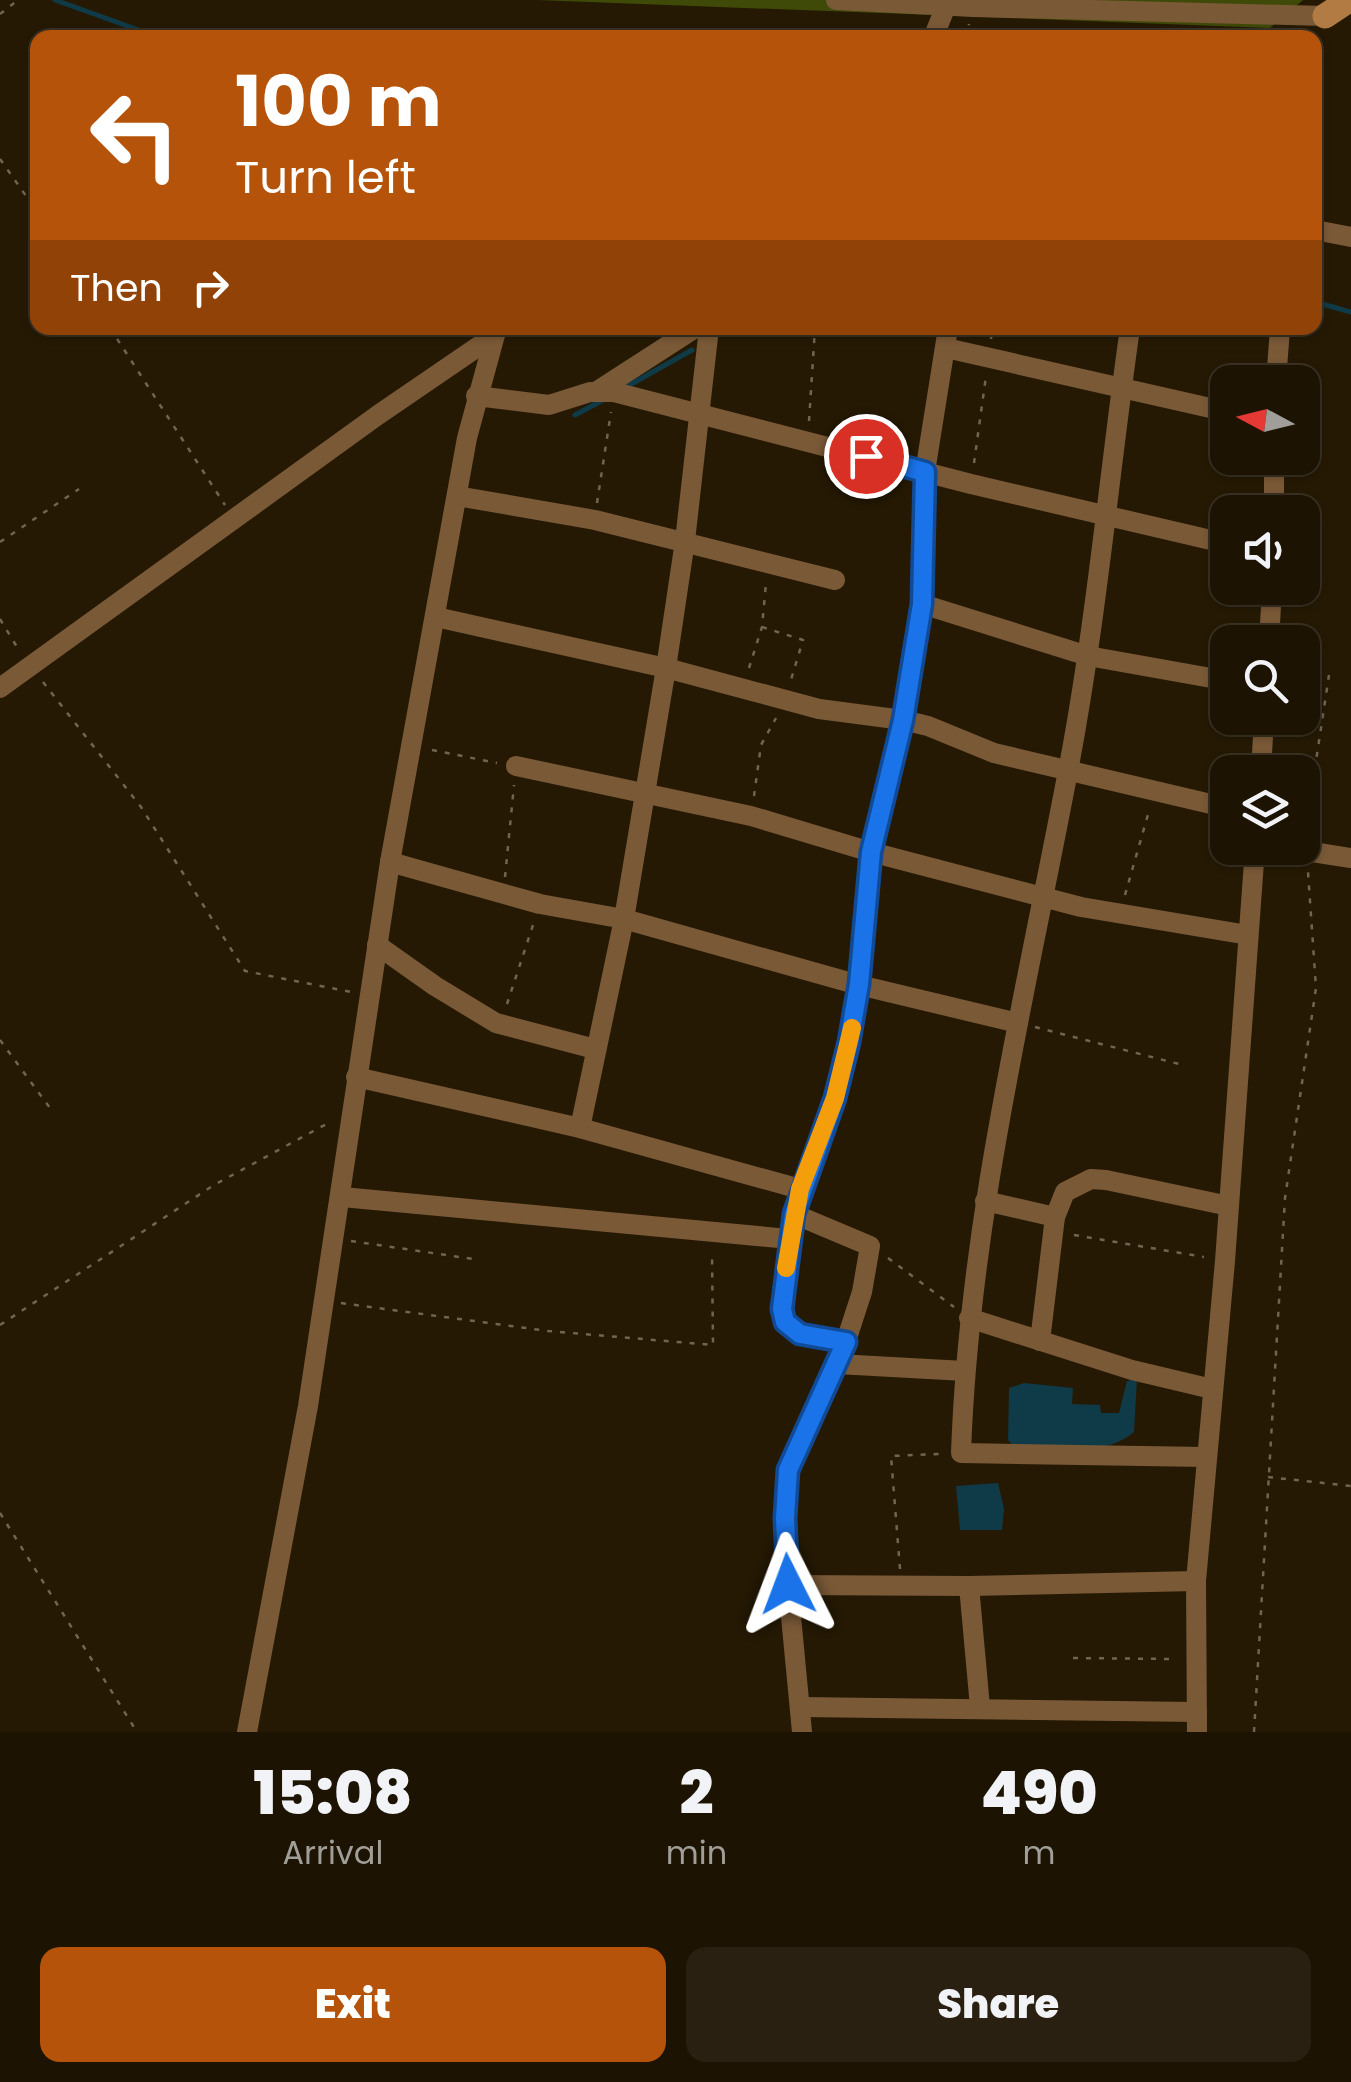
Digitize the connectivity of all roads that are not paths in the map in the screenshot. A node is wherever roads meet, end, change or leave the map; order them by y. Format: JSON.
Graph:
{"nodes":[{"id":1,"x":836,"y":0,"type":"edge"},
{"id":2,"x":1349,"y":0,"type":"edge"},
{"id":3,"x":902,"y":2,"type":"edge"},
{"id":4,"x":946,"y":6,"type":"junction"},
{"id":5,"x":1325,"y":15,"type":"edge"},
{"id":6,"x":936,"y":30,"type":"edge"},
{"id":7,"x":1322,"y":231,"type":"edge"},
{"id":8,"x":1351,"y":236,"type":"edge"},
{"id":9,"x":497,"y":335,"type":"edge"},
{"id":10,"x":500,"y":335,"type":"edge"},
{"id":11,"x":685,"y":335,"type":"edge"},
{"id":12,"x":708,"y":335,"type":"edge"},
{"id":13,"x":1129,"y":335,"type":"edge"},
{"id":14,"x":1279,"y":335,"type":"edge"},
{"id":15,"x":947,"y":338,"type":"edge"},
{"id":16,"x":1277,"y":365,"type":"edge"},
{"id":17,"x":1122,"y":386,"type":"junction"},
{"id":18,"x":606,"y":391,"type":"junction"},
{"id":19,"x":476,"y":396,"type":"junction"},
{"id":20,"x":1210,"y":408,"type":"edge"},
{"id":21,"x":701,"y":414,"type":"junction"},
{"id":22,"x":925,"y":472,"type":"junction"},
{"id":23,"x":457,"y":496,"type":"junction"},
{"id":24,"x":1104,"y":516,"type":"junction"},
{"id":25,"x":1210,"y":540,"type":"edge"},
{"id":26,"x":686,"y":542,"type":"junction"},
{"id":27,"x":835,"y":580,"type":"dead end"},
{"id":28,"x":922,"y":604,"type":"junction"},
{"id":29,"x":436,"y":618,"type":"junction"},
{"id":30,"x":1088,"y":656,"type":"junction"},
{"id":31,"x":666,"y":668,"type":"junction"},
{"id":32,"x":1210,"y":678,"type":"edge"},
{"id":33,"x":0,"y":688,"type":"edge"},
{"id":34,"x":903,"y":720,"type":"junction"},
{"id":35,"x":516,"y":766,"type":"road end"},
{"id":36,"x":1068,"y":770,"type":"junction"},
{"id":37,"x":644,"y":794,"type":"junction"},
{"id":38,"x":1210,"y":804,"type":"edge"},
{"id":39,"x":871,"y":852,"type":"junction"},
{"id":40,"x":1320,"y":853,"type":"edge"},
{"id":41,"x":1351,"y":858,"type":"edge"},
{"id":42,"x":390,"y":862,"type":"junction"},
{"id":43,"x":1254,"y":865,"type":"edge"},
{"id":44,"x":1043,"y":898,"type":"junction"},
{"id":45,"x":624,"y":920,"type":"junction"},
{"id":46,"x":1248,"y":935,"type":"junction"},
{"id":47,"x":376,"y":945,"type":"junction"},
{"id":48,"x":859,"y":984,"type":"junction"},
{"id":49,"x":1018,"y":1023,"type":"junction"},
{"id":50,"x":595,"y":1049,"type":"junction"},
{"id":51,"x":356,"y":1076,"type":"junction"},
{"id":52,"x":580,"y":1128,"type":"junction"},
{"id":53,"x":800,"y":1189,"type":"junction"},
{"id":54,"x":342,"y":1197,"type":"junction"},
{"id":55,"x":985,"y":1201,"type":"junction"},
{"id":56,"x":1229,"y":1206,"type":"junction"},
{"id":57,"x":794,"y":1214,"type":"junction"},
{"id":58,"x":1054,"y":1224,"type":"junction"},
{"id":59,"x":789,"y":1239,"type":"junction"},
{"id":60,"x":969,"y":1318,"type":"junction"},
{"id":61,"x":1040,"y":1341,"type":"junction"},
{"id":62,"x":846,"y":1342,"type":"junction"},
{"id":63,"x":837,"y":1364,"type":"junction"},
{"id":64,"x":965,"y":1371,"type":"junction"},
{"id":65,"x":1212,"y":1389,"type":"junction"},
{"id":66,"x":1206,"y":1457,"type":"junction"},
{"id":67,"x":1196,"y":1581,"type":"junction"},
{"id":68,"x":788,"y":1584,"type":"junction"},
{"id":69,"x":969,"y":1586,"type":"junction"},
{"id":70,"x":800,"y":1707,"type":"junction"},
{"id":71,"x":980,"y":1707,"type":"junction"},
{"id":72,"x":1197,"y":1722,"type":"edge"},
{"id":73,"x":247,"y":1732,"type":"edge"},
{"id":74,"x":802,"y":1732,"type":"edge"}],
"edges":[{"from":1,"to":3,"type":"street"},
{"from":2,"to":5,"type":"street"},
{"from":3,"to":4,"type":"street"},
{"from":4,"to":5,"type":"street"},
{"from":4,"to":6,"type":"street"},
{"from":7,"to":8,"type":"street"},
{"from":9,"to":33,"type":"street"},
{"from":10,"to":19,"type":"street"},
{"from":11,"to":18,"type":"street"},
{"from":12,"to":21,"type":"street"},
{"from":13,"to":17,"type":"street"},
{"from":14,"to":16,"type":"street"},
{"from":15,"to":17,"type":"street"},
{"from":15,"to":22,"type":"street"},
{"from":17,"to":20,"type":"street"},
{"from":17,"to":24,"type":"street"},
{"from":18,"to":19,"type":"street"},
{"from":18,"to":21,"type":"street"},
{"from":19,"to":23,"type":"street"},
{"from":21,"to":22,"type":"street"},
{"from":21,"to":26,"type":"street"},
{"from":22,"to":24,"type":"street"},
{"from":22,"to":28,"type":"street"},
{"from":23,"to":26,"type":"street"},
{"from":23,"to":29,"type":"street"},
{"from":24,"to":25,"type":"street"},
{"from":24,"to":30,"type":"street"},
{"from":26,"to":27,"type":"street"},
{"from":26,"to":31,"type":"street"},
{"from":28,"to":30,"type":"street"},
{"from":28,"to":34,"type":"street"},
{"from":29,"to":31,"type":"street"},
{"from":29,"to":42,"type":"street"},
{"from":30,"to":32,"type":"street"},
{"from":30,"to":36,"type":"street"},
{"from":31,"to":34,"type":"street"},
{"from":31,"to":37,"type":"street"},
{"from":34,"to":36,"type":"street"},
{"from":34,"to":39,"type":"street"},
{"from":35,"to":37,"type":"street"},
{"from":36,"to":38,"type":"street"},
{"from":36,"to":44,"type":"street"},
{"from":37,"to":39,"type":"street"},
{"from":37,"to":45,"type":"street"},
{"from":39,"to":44,"type":"street"},
{"from":39,"to":48,"type":"street"},
{"from":40,"to":41,"type":"street"},
{"from":42,"to":45,"type":"street"},
{"from":42,"to":47,"type":"street"},
{"from":43,"to":46,"type":"street"},
{"from":44,"to":46,"type":"street"},
{"from":44,"to":49,"type":"street"},
{"from":45,"to":48,"type":"street"},
{"from":45,"to":50,"type":"street"},
{"from":46,"to":56,"type":"street"},
{"from":47,"to":50,"type":"street"},
{"from":47,"to":51,"type":"street"},
{"from":48,"to":49,"type":"street"},
{"from":48,"to":53,"type":"street"},
{"from":49,"to":55,"type":"street"},
{"from":50,"to":52,"type":"street"},
{"from":51,"to":52,"type":"street"},
{"from":51,"to":54,"type":"street"},
{"from":52,"to":53,"type":"street"},
{"from":53,"to":57,"type":"street"},
{"from":54,"to":59,"type":"street"},
{"from":54,"to":73,"type":"street"},
{"from":55,"to":58,"type":"street"},
{"from":55,"to":60,"type":"street"},
{"from":56,"to":58,"type":"street"},
{"from":56,"to":65,"type":"street"},
{"from":57,"to":59,"type":"street"},
{"from":57,"to":62,"type":"street"},
{"from":58,"to":61,"type":"street"},
{"from":59,"to":62,"type":"street"},
{"from":60,"to":61,"type":"street"},
{"from":60,"to":64,"type":"street"},
{"from":61,"to":65,"type":"street"},
{"from":62,"to":63,"type":"street"},
{"from":63,"to":64,"type":"street"},
{"from":63,"to":68,"type":"street"},
{"from":64,"to":66,"type":"street"},
{"from":65,"to":66,"type":"street"},
{"from":66,"to":67,"type":"street"},
{"from":67,"to":69,"type":"street"},
{"from":67,"to":72,"type":"street"},
{"from":68,"to":69,"type":"street"},
{"from":68,"to":70,"type":"street"},
{"from":69,"to":71,"type":"street"},
{"from":70,"to":71,"type":"street"},
{"from":70,"to":74,"type":"street"},
{"from":71,"to":72,"type":"street"}]}
